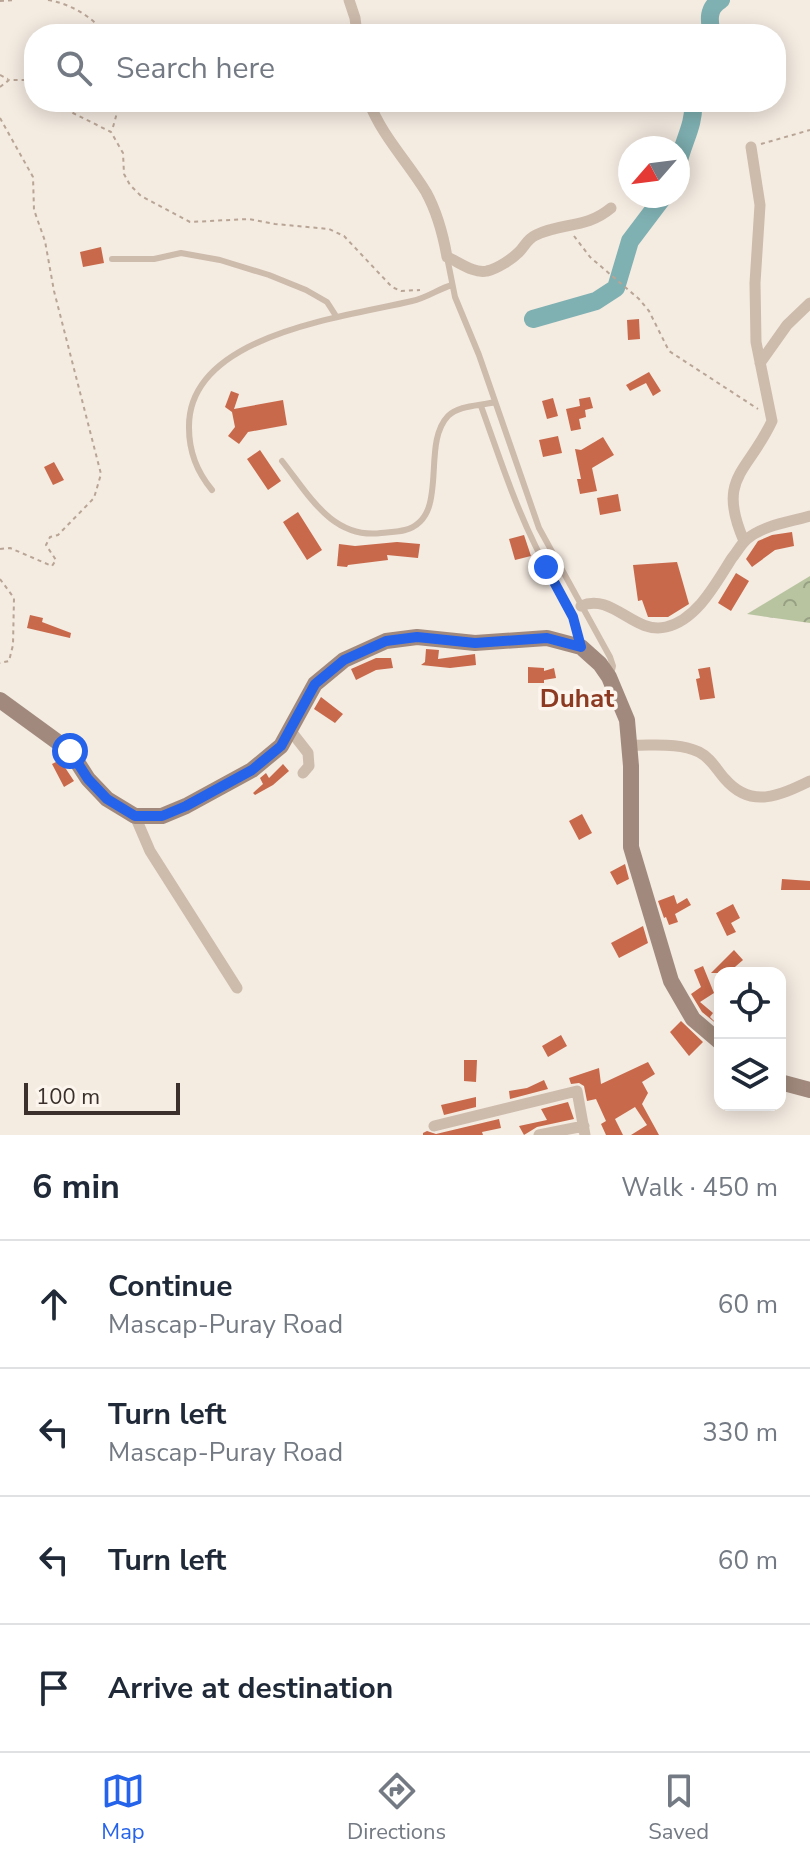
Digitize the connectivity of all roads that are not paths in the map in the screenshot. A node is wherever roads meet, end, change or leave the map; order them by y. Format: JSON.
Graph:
{"nodes":[{"id":1,"x":349,"y":0,"type":"edge"},
{"id":2,"x":356,"y":24,"type":"edge"},
{"id":3,"x":374,"y":112,"type":"edge"},
{"id":4,"x":751,"y":147,"type":"road end"},
{"id":5,"x":611,"y":208,"type":"dead end"},
{"id":6,"x":447,"y":257,"type":"junction"},
{"id":7,"x":112,"y":259,"type":"dead end"},
{"id":8,"x":452,"y":285,"type":"junction"},
{"id":9,"x":810,"y":303,"type":"edge"},
{"id":10,"x":336,"y":316,"type":"junction"},
{"id":11,"x":760,"y":363,"type":"junction"},
{"id":12,"x":495,"y":402,"type":"junction"},
{"id":13,"x":481,"y":406,"type":"junction"},
{"id":14,"x":282,"y":461,"type":"dead end"},
{"id":15,"x":212,"y":490,"type":"dead end"},
{"id":16,"x":810,"y":516,"type":"edge"},
{"id":17,"x":744,"y":541,"type":"junction"},
{"id":18,"x":581,"y":606,"type":"junction"},
{"id":19,"x":581,"y":647,"type":"junction"},
{"id":20,"x":609,"y":677,"type":"junction"},
{"id":21,"x":0,"y":700,"type":"edge"},
{"id":22,"x":290,"y":730,"type":"junction"},
{"id":23,"x":630,"y":745,"type":"junction"},
{"id":24,"x":303,"y":773,"type":"dead end"},
{"id":25,"x":810,"y":781,"type":"edge"},
{"id":26,"x":135,"y":816,"type":"junction"},
{"id":27,"x":237,"y":988,"type":"dead end"},
{"id":28,"x":716,"y":1039,"type":"edge"},
{"id":29,"x":786,"y":1084,"type":"edge"},
{"id":30,"x":810,"y":1090,"type":"edge"},
{"id":31,"x":434,"y":1126,"type":"dead end"},
{"id":32,"x":584,"y":1131,"type":"edge"},
{"id":33,"x":539,"y":1135,"type":"edge"}],
"edges":[{"from":1,"to":2,"type":"street"},
{"from":3,"to":6,"type":"street"},
{"from":4,"to":11,"type":"street"},
{"from":5,"to":6,"type":"street"},
{"from":6,"to":8,"type":"lane"},
{"from":7,"to":10,"type":"lane"},
{"from":8,"to":10,"type":"lane"},
{"from":8,"to":12,"type":"lane"},
{"from":9,"to":11,"type":"street"},
{"from":10,"to":15,"type":"lane"},
{"from":11,"to":17,"type":"street"},
{"from":12,"to":13,"type":"lane"},
{"from":12,"to":18,"type":"lane"},
{"from":13,"to":14,"type":"lane"},
{"from":13,"to":19,"type":"lane"},
{"from":16,"to":17,"type":"street"},
{"from":17,"to":18,"type":"street"},
{"from":18,"to":20,"type":"lane"},
{"from":19,"to":20,"type":"street"},
{"from":19,"to":22,"type":"street"},
{"from":20,"to":23,"type":"street"},
{"from":21,"to":26,"type":"street"},
{"from":22,"to":24,"type":"street"},
{"from":22,"to":26,"type":"street"},
{"from":23,"to":25,"type":"street"},
{"from":23,"to":28,"type":"street"},
{"from":26,"to":27,"type":"street"},
{"from":29,"to":30,"type":"street"},
{"from":31,"to":32,"type":"street"},
{"from":32,"to":33,"type":"street"}]}
